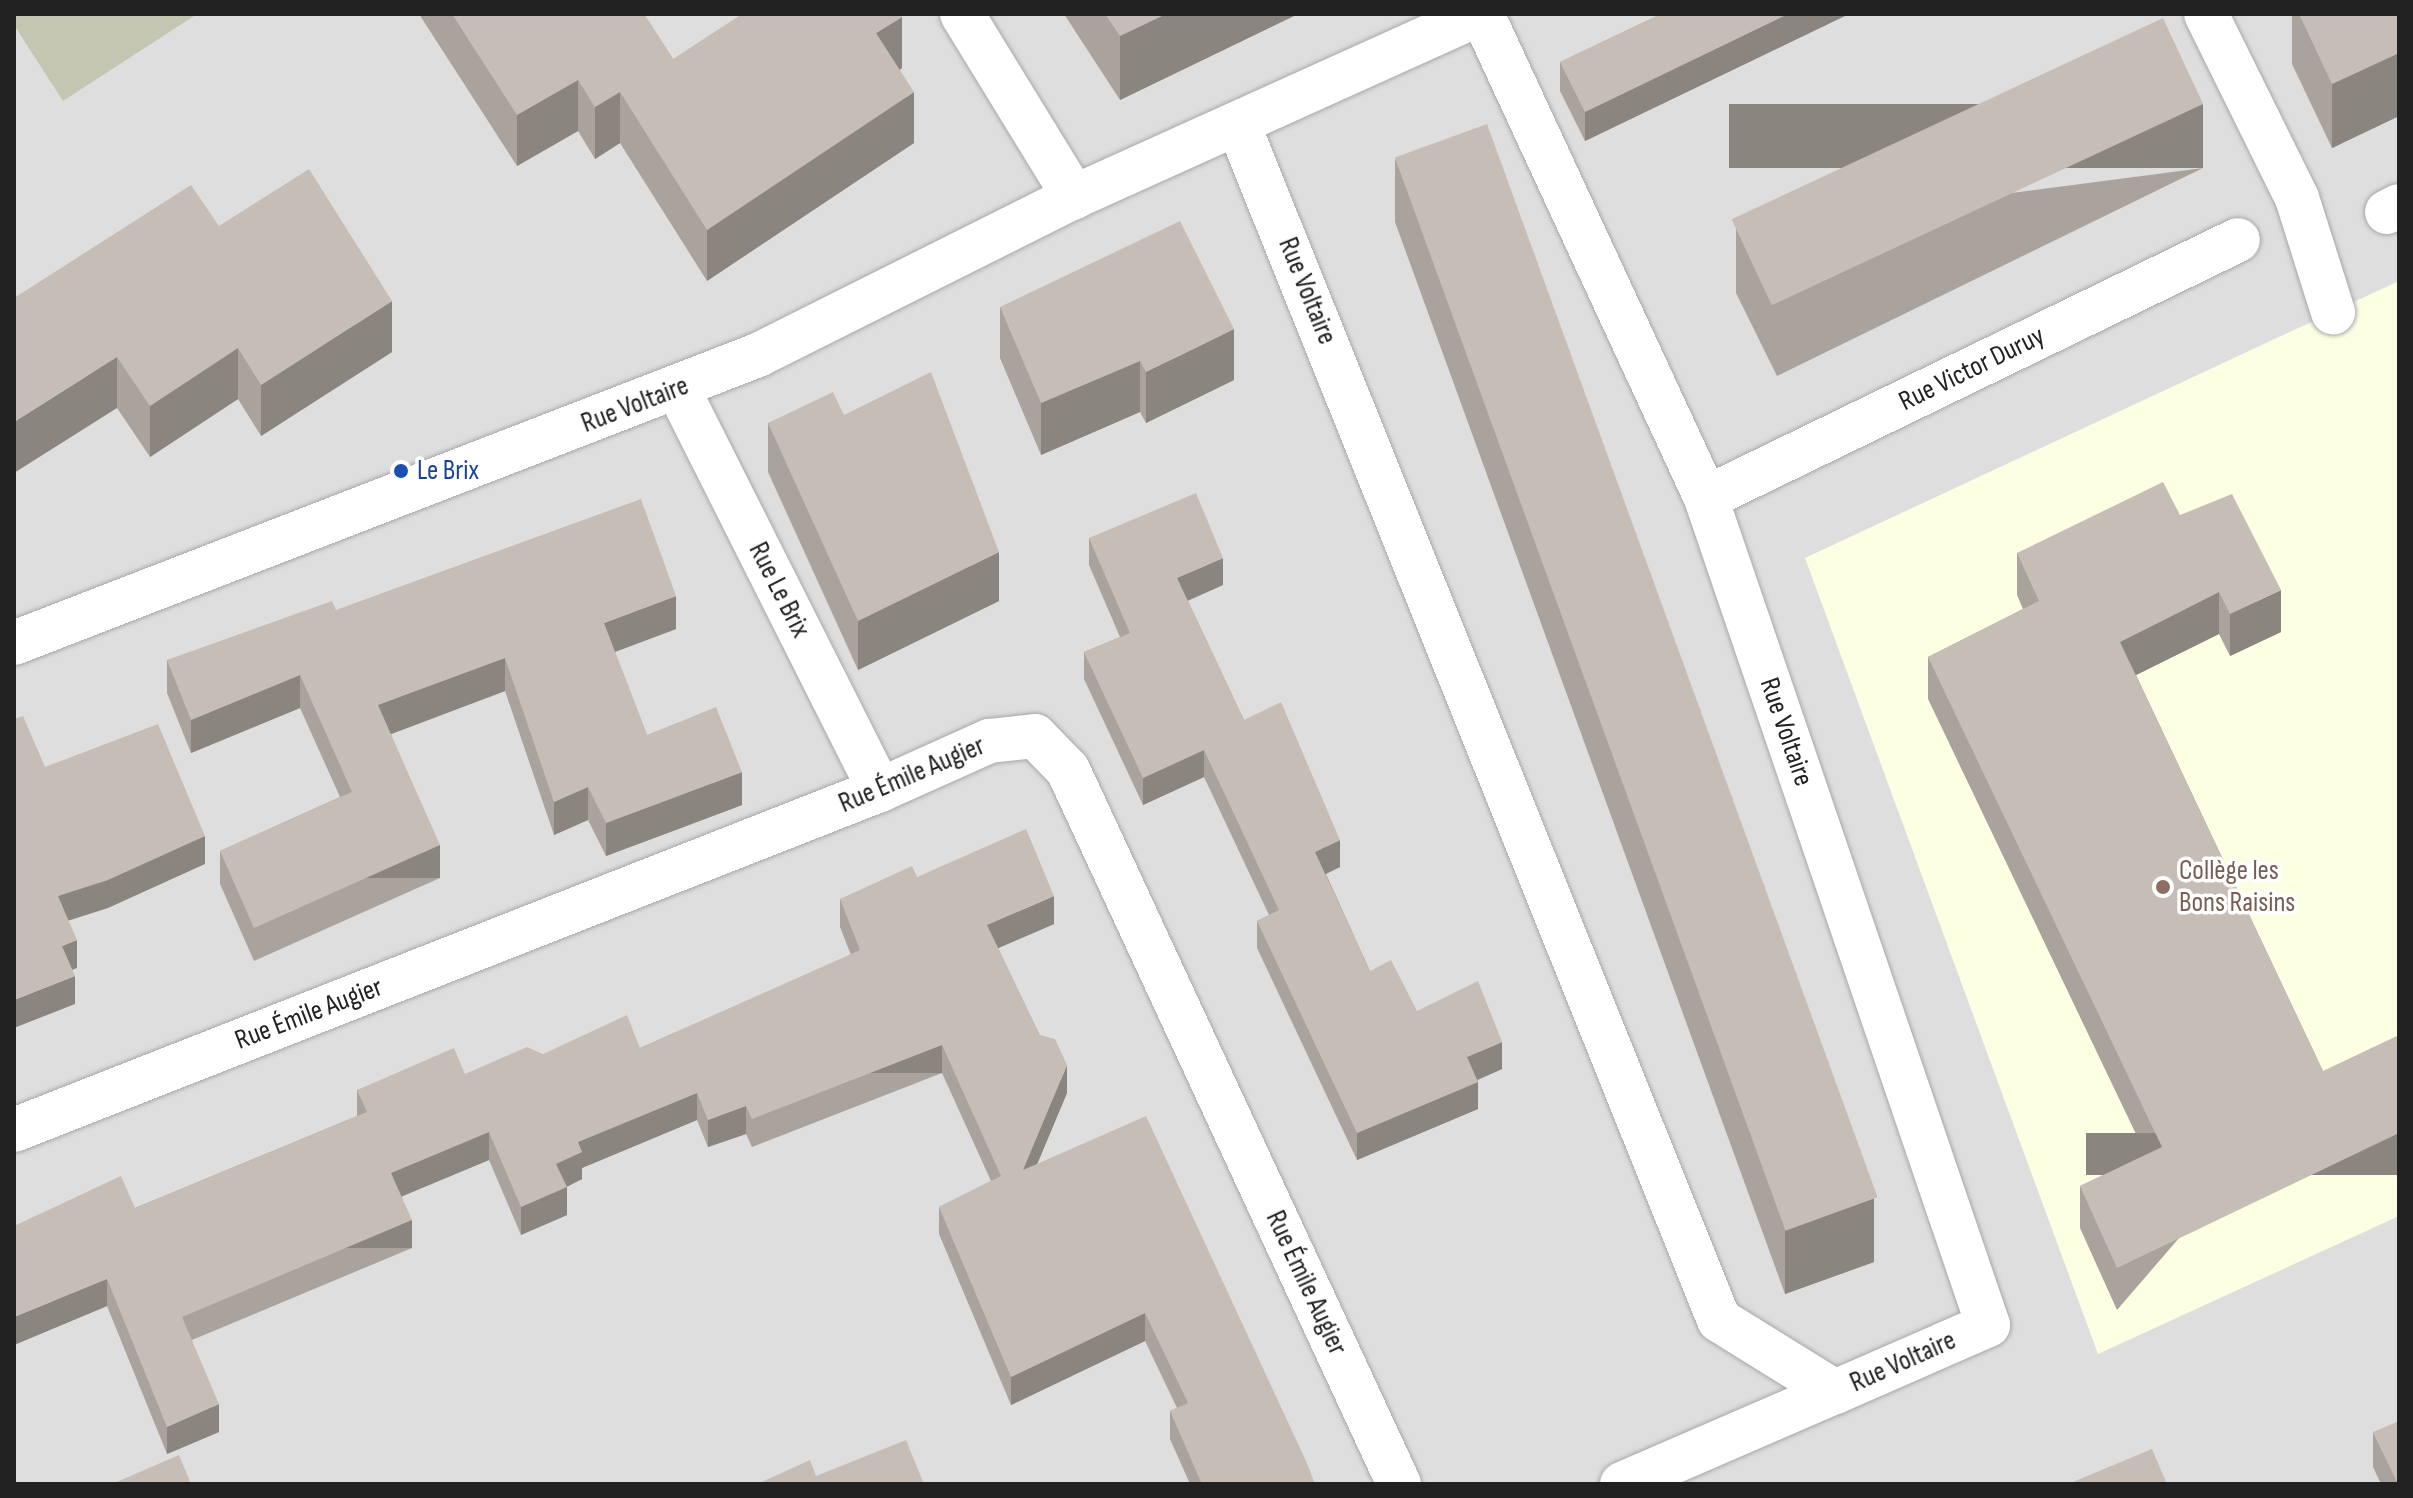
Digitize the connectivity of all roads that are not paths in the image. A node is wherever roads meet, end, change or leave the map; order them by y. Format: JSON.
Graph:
{"nodes":[{"id":1,"x":962,"y":14,"type":"edge"},
{"id":2,"x":1481,"y":14,"type":"edge"},
{"id":3,"x":2206,"y":14,"type":"edge"},
{"id":4,"x":1238,"y":124,"type":"junction"},
{"id":5,"x":1074,"y":197,"type":"junction"},
{"id":6,"x":2238,"y":240,"type":"dead end"},
{"id":7,"x":2333,"y":312,"type":"dead end"},
{"id":8,"x":678,"y":389,"type":"junction"},
{"id":9,"x":1706,"y":498,"type":"junction"},
{"id":10,"x":14,"y":643,"type":"edge"},
{"id":11,"x":880,"y":790,"type":"junction"},
{"id":12,"x":14,"y":1130,"type":"edge"},
{"id":13,"x":1835,"y":1392,"type":"junction"},
{"id":14,"x":1399,"y":1484,"type":"edge"},
{"id":15,"x":1622,"y":1484,"type":"edge"}],
"edges":[{"from":1,"to":5,"type":"street"},
{"from":2,"to":4,"type":"street","name":"Rue Voltaire"},
{"from":2,"to":9,"type":"street","name":"Rue Voltaire"},
{"from":3,"to":7,"type":"street"},
{"from":4,"to":5,"type":"street","name":"Rue Voltaire"},
{"from":4,"to":13,"type":"street","name":"Rue Voltaire"},
{"from":5,"to":8,"type":"street","name":"Rue Voltaire"},
{"from":6,"to":9,"type":"street","name":"Rue Victor Duruy"},
{"from":8,"to":10,"type":"street","name":"Rue Voltaire"},
{"from":8,"to":11,"type":"street","name":"Rue Le Brix"},
{"from":9,"to":13,"type":"street","name":"Rue Voltaire"},
{"from":11,"to":12,"type":"street","name":"Rue Émile Augier"},
{"from":11,"to":14,"type":"street","name":"Rue Émile Augier"},
{"from":13,"to":15,"type":"street"}]}
